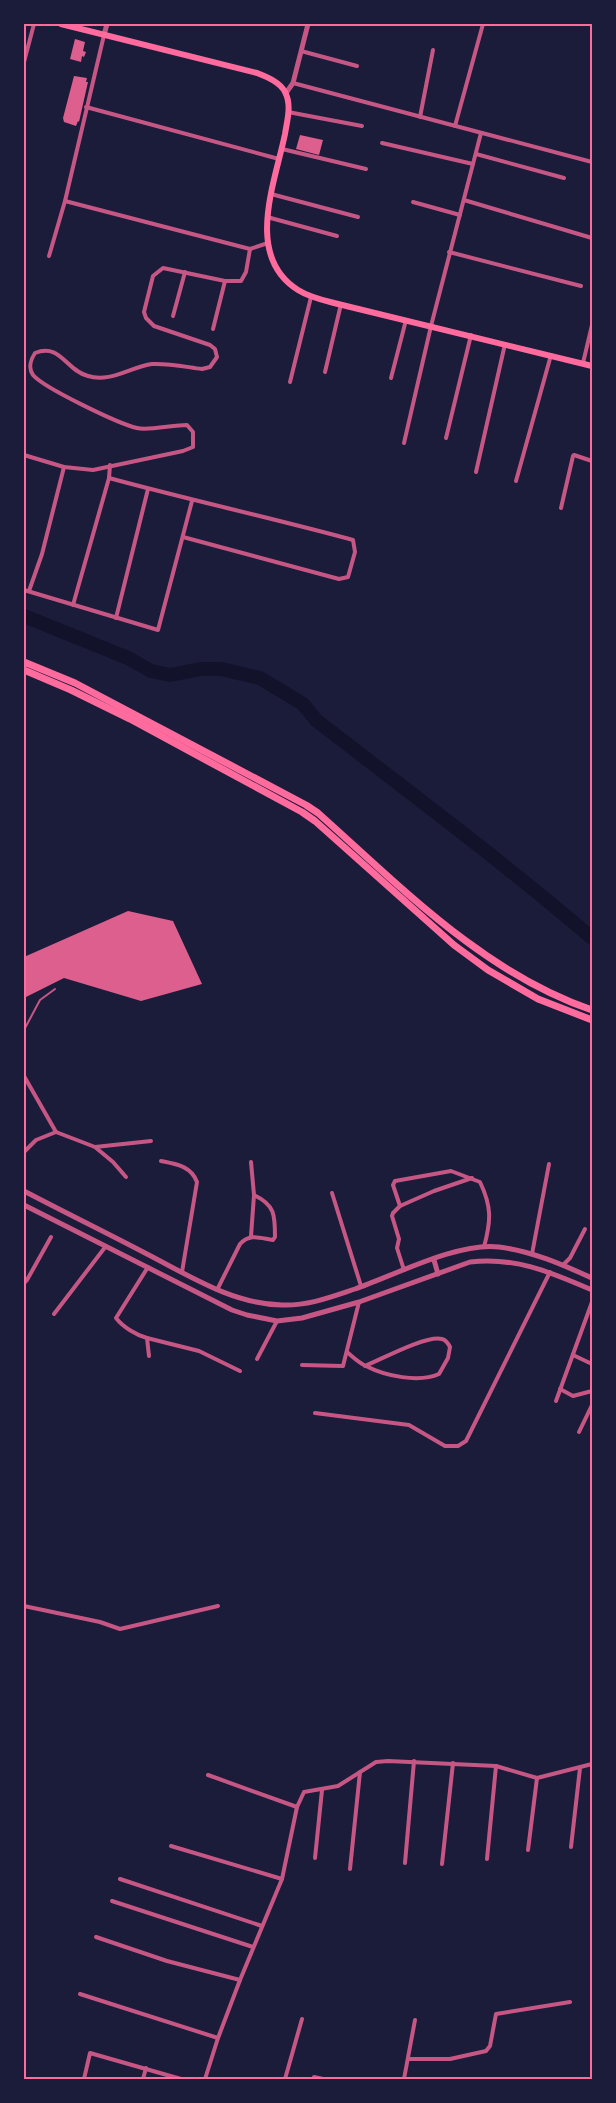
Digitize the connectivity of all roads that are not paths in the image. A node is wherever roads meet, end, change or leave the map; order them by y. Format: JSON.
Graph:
{"nodes":[{"id":1,"x":34,"y":24,"type":"edge"},
{"id":2,"x":62,"y":24,"type":"edge"},
{"id":3,"x":107,"y":24,"type":"edge"},
{"id":4,"x":308,"y":24,"type":"edge"},
{"id":5,"x":482,"y":24,"type":"edge"},
{"id":6,"x":104,"y":35,"type":"junction"},
{"id":7,"x":434,"y":50,"type":"dead end"},
{"id":8,"x":301,"y":52,"type":"junction"},
{"id":9,"x":24,"y":62,"type":"edge"},
{"id":10,"x":357,"y":66,"type":"dead end"},
{"id":11,"x":293,"y":83,"type":"junction"},
{"id":12,"x":286,"y":93,"type":"junction"},
{"id":13,"x":86,"y":107,"type":"junction"},
{"id":14,"x":288,"y":112,"type":"junction"},
{"id":15,"x":420,"y":117,"type":"junction"},
{"id":16,"x":362,"y":126,"type":"dead end"},
{"id":17,"x":455,"y":126,"type":"junction"},
{"id":18,"x":481,"y":133,"type":"junction"},
{"id":19,"x":382,"y":143,"type":"dead end"},
{"id":20,"x":282,"y":149,"type":"junction"},
{"id":21,"x":476,"y":154,"type":"junction"},
{"id":22,"x":279,"y":160,"type":"junction"},
{"id":23,"x":592,"y":162,"type":"edge"},
{"id":24,"x":473,"y":164,"type":"junction"},
{"id":25,"x":366,"y":170,"type":"dead end"},
{"id":26,"x":564,"y":178,"type":"dead end"},
{"id":27,"x":271,"y":194,"type":"junction"},
{"id":28,"x":464,"y":200,"type":"junction"},
{"id":29,"x":65,"y":201,"type":"junction"},
{"id":30,"x":413,"y":202,"type":"dead end"},
{"id":31,"x":460,"y":215,"type":"junction"},
{"id":32,"x":267,"y":217,"type":"junction"},
{"id":33,"x":358,"y":217,"type":"dead end"},
{"id":34,"x":337,"y":236,"type":"dead end"},
{"id":35,"x":592,"y":238,"type":"edge"},
{"id":36,"x":268,"y":243,"type":"junction"},
{"id":37,"x":250,"y":249,"type":"junction"},
{"id":38,"x":449,"y":252,"type":"junction"},
{"id":39,"x":49,"y":256,"type":"dead end"},
{"id":40,"x":185,"y":272,"type":"junction"},
{"id":41,"x":225,"y":281,"type":"junction"},
{"id":42,"x":581,"y":286,"type":"dead end"},
{"id":43,"x":311,"y":297,"type":"junction"},
{"id":44,"x":340,"y":304,"type":"junction"},
{"id":45,"x":173,"y":316,"type":"dead end"},
{"id":46,"x":406,"y":320,"type":"junction"},
{"id":47,"x":592,"y":325,"type":"edge"},
{"id":48,"x":431,"y":326,"type":"junction"},
{"id":49,"x":212,"y":328,"type":"dead end"},
{"id":50,"x":471,"y":335,"type":"junction"},
{"id":51,"x":506,"y":344,"type":"junction"},
{"id":52,"x":551,"y":355,"type":"junction"},
{"id":53,"x":583,"y":363,"type":"junction"},
{"id":54,"x":592,"y":366,"type":"edge"},
{"id":55,"x":325,"y":372,"type":"dead end"},
{"id":56,"x":391,"y":378,"type":"dead end"},
{"id":57,"x":290,"y":382,"type":"dead end"},
{"id":58,"x":446,"y":438,"type":"dead end"},
{"id":59,"x":404,"y":443,"type":"dead end"},
{"id":60,"x":24,"y":455,"type":"edge"},
{"id":61,"x":592,"y":462,"type":"edge"},
{"id":62,"x":110,"y":466,"type":"junction"},
{"id":63,"x":64,"y":467,"type":"junction"},
{"id":64,"x":476,"y":472,"type":"dead end"},
{"id":65,"x":109,"y":478,"type":"junction"},
{"id":66,"x":516,"y":481,"type":"dead end"},
{"id":67,"x":148,"y":489,"type":"junction"},
{"id":68,"x":192,"y":501,"type":"junction"},
{"id":69,"x":561,"y":508,"type":"dead end"},
{"id":70,"x":183,"y":537,"type":"junction"},
{"id":71,"x":24,"y":590,"type":"edge"},
{"id":72,"x":29,"y":591,"type":"junction"},
{"id":73,"x":73,"y":605,"type":"junction"},
{"id":74,"x":116,"y":618,"type":"junction"},
{"id":75,"x":24,"y":662,"type":"edge"},
{"id":76,"x":24,"y":670,"type":"edge"},
{"id":77,"x":55,"y":989,"type":"dead end"},
{"id":78,"x":592,"y":1010,"type":"edge"},
{"id":79,"x":592,"y":1020,"type":"edge"},
{"id":80,"x":24,"y":1030,"type":"edge"},
{"id":81,"x":24,"y":1076,"type":"edge"},
{"id":82,"x":56,"y":1132,"type":"junction"},
{"id":83,"x":151,"y":1141,"type":"dead end"},
{"id":84,"x":95,"y":1147,"type":"junction"},
{"id":85,"x":24,"y":1152,"type":"edge"},
{"id":86,"x":161,"y":1161,"type":"dead end"},
{"id":87,"x":251,"y":1162,"type":"dead end"},
{"id":88,"x":549,"y":1164,"type":"dead end"},
{"id":89,"x":126,"y":1177,"type":"dead end"},
{"id":90,"x":472,"y":1178,"type":"junction"},
{"id":91,"x":24,"y":1191,"type":"edge"},
{"id":92,"x":332,"y":1193,"type":"dead end"},
{"id":93,"x":254,"y":1195,"type":"junction"},
{"id":94,"x":24,"y":1205,"type":"edge"},
{"id":95,"x":400,"y":1206,"type":"junction"},
{"id":96,"x":585,"y":1229,"type":"dead end"},
{"id":97,"x":250,"y":1236,"type":"junction"},
{"id":98,"x":51,"y":1237,"type":"dead end"},
{"id":99,"x":106,"y":1246,"type":"junction"},
{"id":100,"x":484,"y":1247,"type":"junction"},
{"id":101,"x":532,"y":1254,"type":"junction"},
{"id":102,"x":434,"y":1260,"type":"junction"},
{"id":103,"x":563,"y":1265,"type":"junction"},
{"id":104,"x":148,"y":1266,"type":"junction"},
{"id":105,"x":404,"y":1270,"type":"junction"},
{"id":106,"x":182,"y":1272,"type":"junction"},
{"id":107,"x":550,"y":1272,"type":"junction"},
{"id":108,"x":438,"y":1274,"type":"junction"},
{"id":109,"x":592,"y":1278,"type":"edge"},
{"id":110,"x":24,"y":1283,"type":"edge"},
{"id":111,"x":203,"y":1283,"type":"junction"},
{"id":112,"x":361,"y":1286,"type":"junction"},
{"id":113,"x":217,"y":1290,"type":"junction"},
{"id":114,"x":592,"y":1290,"type":"edge"},
{"id":115,"x":198,"y":1293,"type":"junction"},
{"id":116,"x":359,"y":1302,"type":"junction"},
{"id":117,"x":592,"y":1302,"type":"edge"},
{"id":118,"x":54,"y":1314,"type":"dead end"},
{"id":119,"x":277,"y":1320,"type":"junction"},
{"id":120,"x":147,"y":1338,"type":"junction"},
{"id":121,"x":347,"y":1352,"type":"junction"},
{"id":122,"x":572,"y":1355,"type":"junction"},
{"id":123,"x":149,"y":1356,"type":"dead end"},
{"id":124,"x":257,"y":1359,"type":"dead end"},
{"id":125,"x":592,"y":1364,"type":"edge"},
{"id":126,"x":302,"y":1365,"type":"dead end"},
{"id":127,"x":365,"y":1366,"type":"junction"},
{"id":128,"x":240,"y":1371,"type":"dead end"},
{"id":129,"x":560,"y":1389,"type":"junction"},
{"id":130,"x":592,"y":1391,"type":"edge"},
{"id":131,"x":556,"y":1401,"type":"dead end"},
{"id":132,"x":592,"y":1405,"type":"edge"},
{"id":133,"x":315,"y":1413,"type":"dead end"},
{"id":134,"x":579,"y":1432,"type":"dead end"},
{"id":135,"x":24,"y":1606,"type":"edge"},
{"id":136,"x":218,"y":1606,"type":"dead end"},
{"id":137,"x":414,"y":1761,"type":"junction"},
{"id":138,"x":453,"y":1763,"type":"junction"},
{"id":139,"x":592,"y":1764,"type":"edge"},
{"id":140,"x":496,"y":1766,"type":"junction"},
{"id":141,"x":580,"y":1768,"type":"junction"},
{"id":142,"x":360,"y":1772,"type":"junction"},
{"id":143,"x":208,"y":1775,"type":"dead end"},
{"id":144,"x":537,"y":1778,"type":"junction"},
{"id":145,"x":322,"y":1790,"type":"junction"},
{"id":146,"x":297,"y":1807,"type":"junction"},
{"id":147,"x":171,"y":1846,"type":"dead end"},
{"id":148,"x":571,"y":1847,"type":"dead end"},
{"id":149,"x":528,"y":1850,"type":"dead end"},
{"id":150,"x":315,"y":1858,"type":"dead end"},
{"id":151,"x":487,"y":1859,"type":"dead end"},
{"id":152,"x":405,"y":1863,"type":"dead end"},
{"id":153,"x":442,"y":1864,"type":"dead end"},
{"id":154,"x":350,"y":1869,"type":"dead end"},
{"id":155,"x":120,"y":1879,"type":"dead end"},
{"id":156,"x":282,"y":1880,"type":"junction"},
{"id":157,"x":112,"y":1901,"type":"dead end"},
{"id":158,"x":262,"y":1926,"type":"junction"},
{"id":159,"x":96,"y":1937,"type":"dead end"},
{"id":160,"x":253,"y":1947,"type":"junction"},
{"id":161,"x":240,"y":1980,"type":"junction"},
{"id":162,"x":80,"y":1994,"type":"dead end"},
{"id":163,"x":570,"y":2002,"type":"dead end"},
{"id":164,"x":302,"y":2019,"type":"dead end"},
{"id":165,"x":416,"y":2020,"type":"dead end"},
{"id":166,"x":218,"y":2038,"type":"junction"},
{"id":167,"x":408,"y":2059,"type":"junction"},
{"id":168,"x":146,"y":2068,"type":"junction"},
{"id":169,"x":314,"y":2078,"type":"edge"},
{"id":170,"x":84,"y":2079,"type":"edge"},
{"id":171,"x":143,"y":2079,"type":"edge"},
{"id":172,"x":181,"y":2079,"type":"edge"},
{"id":173,"x":205,"y":2079,"type":"edge"},
{"id":174,"x":286,"y":2079,"type":"edge"},
{"id":175,"x":323,"y":2079,"type":"edge"},
{"id":176,"x":404,"y":2079,"type":"edge"}],
"edges":[{"from":1,"to":9,"type":"street"},
{"from":2,"to":6,"type":"main road"},
{"from":3,"to":6,"type":"street"},
{"from":4,"to":8,"type":"street"},
{"from":5,"to":17,"type":"street"},
{"from":6,"to":12,"type":"main road"},
{"from":6,"to":13,"type":"street"},
{"from":7,"to":15,"type":"street"},
{"from":8,"to":10,"type":"street"},
{"from":8,"to":11,"type":"street"},
{"from":11,"to":12,"type":"street"},
{"from":11,"to":15,"type":"street"},
{"from":12,"to":14,"type":"main road"},
{"from":13,"to":22,"type":"street"},
{"from":13,"to":29,"type":"street"},
{"from":14,"to":16,"type":"street"},
{"from":14,"to":20,"type":"main road"},
{"from":15,"to":17,"type":"street"},
{"from":17,"to":18,"type":"street"},
{"from":18,"to":21,"type":"street"},
{"from":18,"to":23,"type":"street"},
{"from":19,"to":24,"type":"street"},
{"from":20,"to":22,"type":"main road"},
{"from":20,"to":25,"type":"street"},
{"from":21,"to":24,"type":"street"},
{"from":21,"to":26,"type":"street"},
{"from":22,"to":27,"type":"main road"},
{"from":24,"to":28,"type":"street"},
{"from":27,"to":32,"type":"main road"},
{"from":27,"to":33,"type":"street"},
{"from":28,"to":31,"type":"street"},
{"from":28,"to":35,"type":"street"},
{"from":29,"to":37,"type":"street"},
{"from":29,"to":39,"type":"street"},
{"from":30,"to":31,"type":"street"},
{"from":31,"to":38,"type":"street"},
{"from":32,"to":34,"type":"street"},
{"from":32,"to":36,"type":"main road"},
{"from":36,"to":37,"type":"street"},
{"from":36,"to":43,"type":"main road"},
{"from":37,"to":41,"type":"street"},
{"from":38,"to":42,"type":"street"},
{"from":38,"to":48,"type":"street"},
{"from":40,"to":41,"type":"street"},
{"from":40,"to":45,"type":"street"},
{"from":40,"to":62,"type":"street"},
{"from":41,"to":49,"type":"street"},
{"from":43,"to":44,"type":"main road"},
{"from":43,"to":57,"type":"street"},
{"from":44,"to":46,"type":"main road"},
{"from":44,"to":55,"type":"street"},
{"from":46,"to":48,"type":"main road"},
{"from":46,"to":56,"type":"street"},
{"from":47,"to":53,"type":"street"},
{"from":48,"to":50,"type":"main road"},
{"from":48,"to":59,"type":"street"},
{"from":50,"to":51,"type":"main road"},
{"from":50,"to":58,"type":"street"},
{"from":51,"to":52,"type":"main road"},
{"from":51,"to":64,"type":"street"},
{"from":52,"to":53,"type":"main road"},
{"from":52,"to":66,"type":"street"},
{"from":53,"to":54,"type":"main road"},
{"from":60,"to":63,"type":"street"},
{"from":61,"to":69,"type":"street"},
{"from":62,"to":63,"type":"street"},
{"from":62,"to":65,"type":"street"},
{"from":63,"to":72,"type":"street"},
{"from":65,"to":67,"type":"street"},
{"from":65,"to":73,"type":"street"},
{"from":67,"to":68,"type":"street"},
{"from":67,"to":74,"type":"street"},
{"from":68,"to":70,"type":"street"},
{"from":68,"to":70,"type":"street"},
{"from":70,"to":74,"type":"street"},
{"from":71,"to":72,"type":"street"},
{"from":72,"to":73,"type":"street"},
{"from":73,"to":74,"type":"street"},
{"from":75,"to":78,"type":"highway"},
{"from":76,"to":79,"type":"highway"},
{"from":77,"to":80,"type":"lane"},
{"from":81,"to":82,"type":"street"},
{"from":82,"to":84,"type":"street"},
{"from":82,"to":85,"type":"street"},
{"from":83,"to":84,"type":"street"},
{"from":84,"to":89,"type":"street"},
{"from":86,"to":106,"type":"street"},
{"from":87,"to":93,"type":"street"},
{"from":88,"to":101,"type":"street"},
{"from":90,"to":95,"type":"street"},
{"from":90,"to":95,"type":"street"},
{"from":90,"to":100,"type":"street"},
{"from":91,"to":106,"type":"street"},
{"from":92,"to":112,"type":"street"},
{"from":93,"to":97,"type":"street"},
{"from":93,"to":97,"type":"street"},
{"from":94,"to":99,"type":"street"},
{"from":95,"to":105,"type":"street"},
{"from":96,"to":103,"type":"street"},
{"from":97,"to":113,"type":"street"},
{"from":98,"to":110,"type":"street"},
{"from":99,"to":104,"type":"street"},
{"from":99,"to":118,"type":"street"},
{"from":100,"to":101,"type":"street"},
{"from":100,"to":102,"type":"street"},
{"from":101,"to":103,"type":"street"},
{"from":102,"to":105,"type":"street"},
{"from":102,"to":108,"type":"street"},
{"from":103,"to":109,"type":"street"},
{"from":104,"to":115,"type":"street"},
{"from":104,"to":120,"type":"street"},
{"from":105,"to":112,"type":"street"},
{"from":106,"to":111,"type":"street"},
{"from":107,"to":108,"type":"street"},
{"from":107,"to":114,"type":"street"},
{"from":107,"to":133,"type":"street"},
{"from":108,"to":116,"type":"street"},
{"from":111,"to":113,"type":"street"},
{"from":111,"to":115,"type":"street"},
{"from":112,"to":113,"type":"street"},
{"from":115,"to":119,"type":"street"},
{"from":116,"to":119,"type":"street"},
{"from":116,"to":121,"type":"street"},
{"from":117,"to":122,"type":"street"},
{"from":119,"to":124,"type":"street"},
{"from":120,"to":123,"type":"street"},
{"from":120,"to":128,"type":"street"},
{"from":121,"to":126,"type":"street"},
{"from":121,"to":127,"type":"street"},
{"from":122,"to":125,"type":"street"},
{"from":122,"to":129,"type":"street"},
{"from":127,"to":127,"type":"street"},
{"from":129,"to":130,"type":"street"},
{"from":129,"to":131,"type":"street"},
{"from":132,"to":134,"type":"street"},
{"from":135,"to":136,"type":"street"},
{"from":137,"to":138,"type":"street"},
{"from":137,"to":142,"type":"street"},
{"from":137,"to":152,"type":"street"},
{"from":138,"to":140,"type":"street"},
{"from":138,"to":153,"type":"street"},
{"from":139,"to":141,"type":"street"},
{"from":140,"to":144,"type":"street"},
{"from":140,"to":151,"type":"street"},
{"from":141,"to":144,"type":"street"},
{"from":141,"to":148,"type":"street"},
{"from":142,"to":145,"type":"street"},
{"from":142,"to":154,"type":"street"},
{"from":143,"to":146,"type":"street"},
{"from":144,"to":149,"type":"street"},
{"from":145,"to":146,"type":"street"},
{"from":145,"to":150,"type":"street"},
{"from":146,"to":156,"type":"street"},
{"from":147,"to":156,"type":"street"},
{"from":155,"to":158,"type":"street"},
{"from":156,"to":158,"type":"street"},
{"from":157,"to":160,"type":"street"},
{"from":158,"to":160,"type":"street"},
{"from":159,"to":161,"type":"street"},
{"from":160,"to":161,"type":"street"},
{"from":161,"to":166,"type":"street"},
{"from":162,"to":166,"type":"street"},
{"from":163,"to":167,"type":"street"},
{"from":164,"to":174,"type":"street"},
{"from":165,"to":167,"type":"street"},
{"from":166,"to":173,"type":"street"},
{"from":167,"to":176,"type":"street"},
{"from":168,"to":170,"type":"street"},
{"from":168,"to":171,"type":"street"},
{"from":168,"to":172,"type":"street"},
{"from":169,"to":175,"type":"street"}]}
